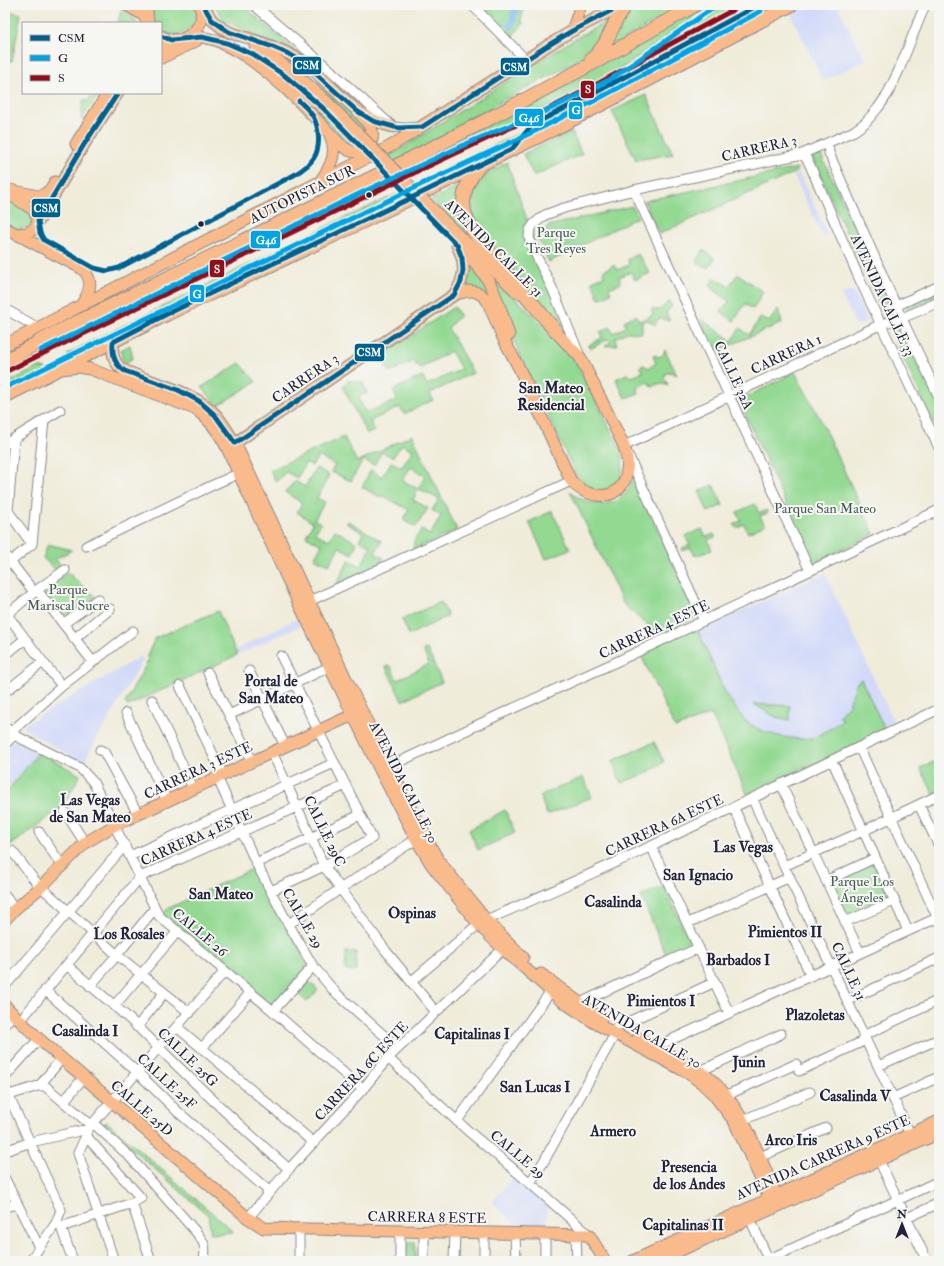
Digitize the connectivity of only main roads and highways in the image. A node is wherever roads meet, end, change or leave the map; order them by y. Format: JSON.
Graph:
{"nodes":[{"id":1,"x":126,"y":5,"type":"edge"},
{"id":2,"x":148,"y":5,"type":"edge"},
{"id":3,"x":202,"y":5,"type":"edge"},
{"id":4,"x":581,"y":5,"type":"edge"},
{"id":5,"x":622,"y":5,"type":"edge"},
{"id":6,"x":626,"y":5,"type":"edge"},
{"id":7,"x":695,"y":5,"type":"edge"},
{"id":8,"x":791,"y":5,"type":"edge"},
{"id":9,"x":147,"y":22,"type":"edge"},
{"id":10,"x":148,"y":22,"type":"edge"},
{"id":11,"x":572,"y":31,"type":"junction"},
{"id":12,"x":229,"y":32,"type":"junction"},
{"id":13,"x":162,"y":36,"type":"edge"},
{"id":14,"x":181,"y":39,"type":"junction"},
{"id":15,"x":213,"y":39,"type":"junction"},
{"id":16,"x":162,"y":46,"type":"edge"},
{"id":17,"x":162,"y":58,"type":"edge"},
{"id":18,"x":577,"y":71,"type":"junction"},
{"id":19,"x":107,"y":94,"type":"edge"},
{"id":20,"x":117,"y":94,"type":"edge"},
{"id":21,"x":326,"y":105,"type":"junction"},
{"id":22,"x":356,"y":111,"type":"junction"},
{"id":23,"x":393,"y":127,"type":"road end"},
{"id":24,"x":329,"y":133,"type":"junction"},
{"id":25,"x":481,"y":164,"type":"junction"},
{"id":26,"x":321,"y":181,"type":"junction"},
{"id":27,"x":5,"y":191,"type":"edge"},
{"id":28,"x":38,"y":221,"type":"junction"},
{"id":29,"x":5,"y":228,"type":"edge"},
{"id":30,"x":16,"y":234,"type":"junction"},
{"id":31,"x":460,"y":242,"type":"junction"},
{"id":32,"x":454,"y":295,"type":"junction"},
{"id":33,"x":81,"y":305,"type":"junction"},
{"id":34,"x":554,"y":329,"type":"junction"},
{"id":35,"x":112,"y":342,"type":"junction"},
{"id":36,"x":5,"y":345,"type":"edge"},
{"id":37,"x":5,"y":361,"type":"edge"},
{"id":38,"x":519,"y":368,"type":"junction"},
{"id":39,"x":59,"y":370,"type":"junction"},
{"id":40,"x":130,"y":378,"type":"junction"},
{"id":41,"x":5,"y":396,"type":"edge"},
{"id":42,"x":231,"y":445,"type":"junction"},
{"id":43,"x":305,"y":604,"type":"junction"},
{"id":44,"x":357,"y":712,"type":"junction"},
{"id":45,"x":5,"y":920,"type":"edge"},
{"id":46,"x":482,"y":922,"type":"junction"},
{"id":47,"x":5,"y":1004,"type":"edge"},
{"id":48,"x":616,"y":1031,"type":"junction"},
{"id":49,"x":651,"y":1049,"type":"junction"},
{"id":50,"x":939,"y":1121,"type":"edge"},
{"id":51,"x":939,"y":1133,"type":"edge"},
{"id":52,"x":877,"y":1156,"type":"junction"},
{"id":53,"x":775,"y":1202,"type":"junction"},
{"id":54,"x":748,"y":1214,"type":"junction"},
{"id":55,"x":264,"y":1228,"type":"joint"},
{"id":56,"x":589,"y":1235,"type":"joint"},
{"id":57,"x":605,"y":1261,"type":"edge"},
{"id":58,"x":633,"y":1261,"type":"edge"},
{"id":59,"x":657,"y":1261,"type":"edge"}],
"edges":[{"from":1,"to":9,"type":"main road"},
{"from":2,"to":10,"type":"main road"},
{"from":3,"to":12,"type":"main road","name":"AVENIDA CALLE 31"},
{"from":3,"to":14,"type":"main road"},
{"from":4,"to":11,"type":"main road"},
{"from":5,"to":11,"type":"main road"},
{"from":6,"to":18,"type":"highway"},
{"from":7,"to":18,"type":"highway","name":"AUTOPISTA SUR"},
{"from":8,"to":25,"type":"highway"},
{"from":11,"to":26,"type":"main road"},
{"from":12,"to":21,"type":"main road","name":"AVENIDA CALLE 31"},
{"from":12,"to":22,"type":"main road"},
{"from":13,"to":14,"type":"main road","name":"AVENIDA CALLE 31"},
{"from":14,"to":15,"type":"main road","name":"AVENIDA CALLE 31"},
{"from":14,"to":16,"type":"main road"},
{"from":15,"to":17,"type":"main road"},
{"from":15,"to":21,"type":"main road","name":"AVENIDA CALLE 31"},
{"from":15,"to":24,"type":"main road"},
{"from":18,"to":37,"type":"highway","name":"AUTOPISTA SUR"},
{"from":19,"to":27,"type":"main road"},
{"from":20,"to":28,"type":"main road"},
{"from":21,"to":31,"type":"main road","name":"AVENIDA CALLE 31","bridge":true},
{"from":22,"to":23,"type":"main road"},
{"from":22,"to":24,"type":"main road"},
{"from":24,"to":26,"type":"main road"},
{"from":25,"to":34,"type":"highway"},
{"from":25,"to":35,"type":"highway"},
{"from":26,"to":33,"type":"main road"},
{"from":27,"to":28,"type":"main road"},
{"from":28,"to":30,"type":"main road"},
{"from":29,"to":30,"type":"main road"},
{"from":30,"to":33,"type":"main road"},
{"from":31,"to":32,"type":"main road","name":"CARRERA 3"},
{"from":31,"to":34,"type":"main road","name":"AVENIDA CALLE 31"},
{"from":31,"to":38,"type":"main road","name":"AVENIDA CALLE 31"},
{"from":32,"to":38,"type":"main road"},
{"from":32,"to":42,"type":"main road","name":"CARRERA 3"},
{"from":33,"to":36,"type":"main road"},
{"from":34,"to":38,"type":"main road","name":"AVENIDA CALLE 31"},
{"from":35,"to":39,"type":"highway"},
{"from":35,"to":40,"type":"main road","name":"AVENIDA CALLE 30"},
{"from":39,"to":40,"type":"main road","name":"AVENIDA CALLE 30"},
{"from":39,"to":41,"type":"highway"},
{"from":40,"to":42,"type":"main road","name":"AVENIDA CALLE 30"},
{"from":42,"to":43,"type":"main road","name":"AVENIDA CALLE 30"},
{"from":43,"to":44,"type":"main road","name":"AVENIDA CALLE 30"},
{"from":43,"to":44,"type":"main road","name":"AVENIDA CALLE 30"},
{"from":44,"to":45,"type":"main road","name":"CARRERA 3 ESTE"},
{"from":44,"to":46,"type":"main road","name":"AVENIDA CALLE 30"},
{"from":46,"to":48,"type":"main road","name":"AVENIDA CALLE 30"},
{"from":46,"to":48,"type":"main road","name":"AVENIDA CALLE 30"},
{"from":47,"to":55,"type":"main road","name":"CALLE 25D"},
{"from":48,"to":49,"type":"main road","name":"AVENIDA CALLE 30"},
{"from":49,"to":53,"type":"main road","name":"AVENIDA CALLE 30"},
{"from":49,"to":53,"type":"main road","name":"AVENIDA CALLE 30"},
{"from":50,"to":52,"type":"main road","name":"AVENIDA CARRERA 9 ESTE"},
{"from":51,"to":52,"type":"main road","name":"AVENIDA CARRERA 9 ESTE"},
{"from":52,"to":53,"type":"main road","name":"AVENIDA CARRERA 9 ESTE"},
{"from":53,"to":54,"type":"main road","name":"AVENIDA CARRERA 9 ESTE"},
{"from":54,"to":58,"type":"main road","name":"AVENIDA CARRERA 9 ESTE"},
{"from":54,"to":59,"type":"main road","name":"AVENIDA CARRERA 9 ESTE"},
{"from":55,"to":56,"type":"main road","name":"CARRERA 8 ESTE"},
{"from":56,"to":57,"type":"main road","name":"CALLE 29"}]}
